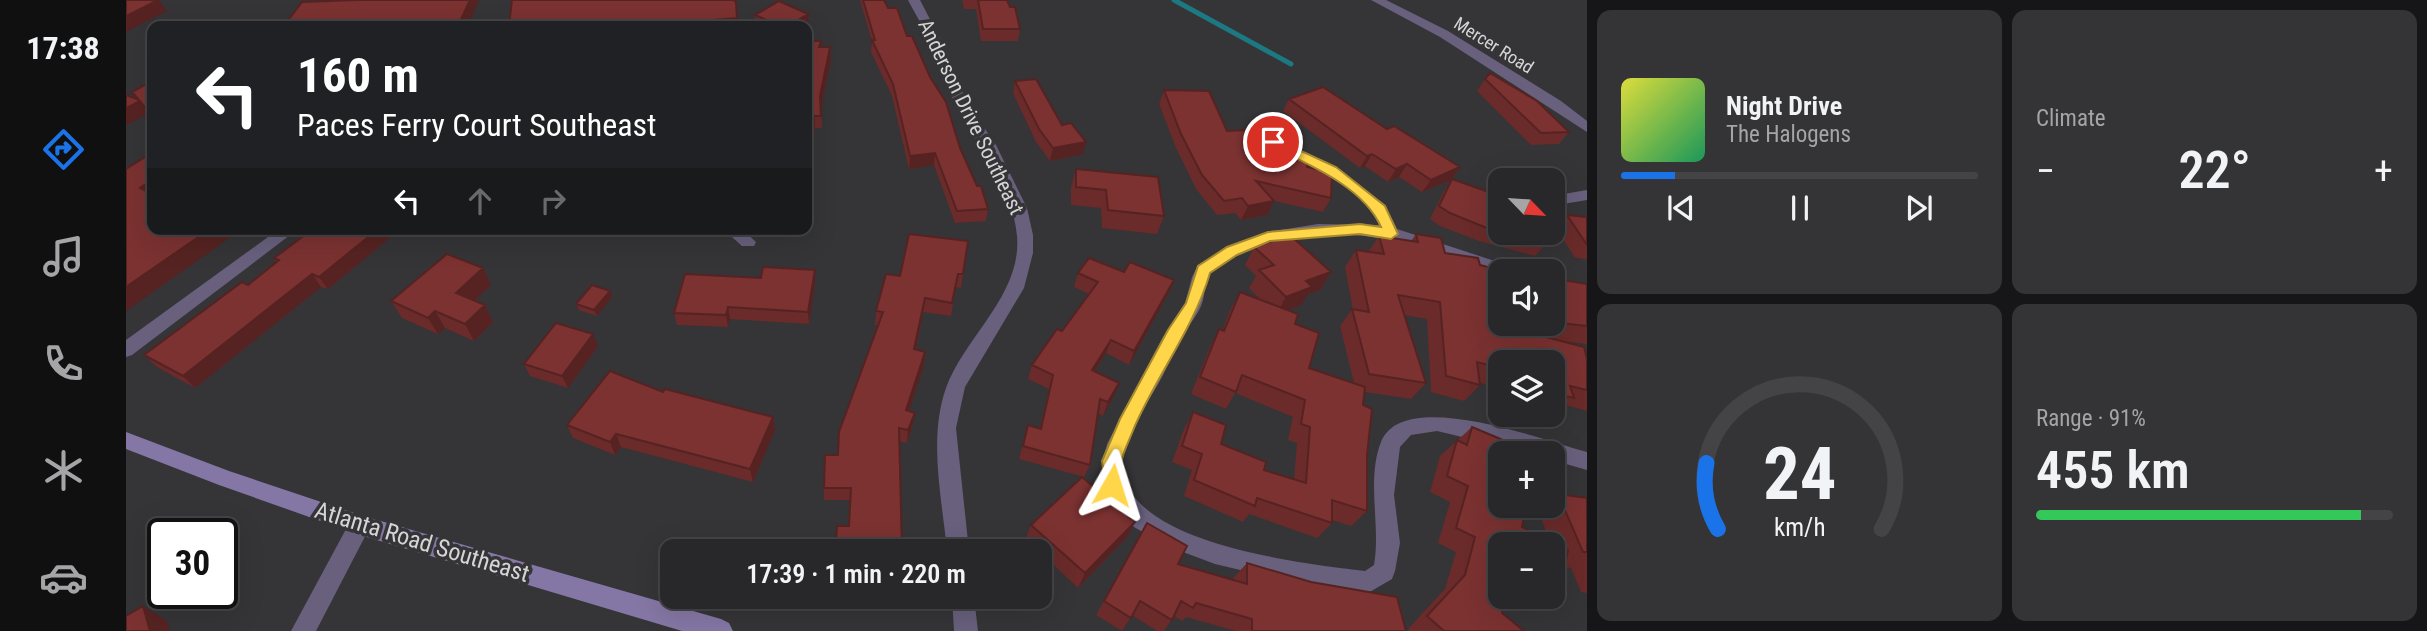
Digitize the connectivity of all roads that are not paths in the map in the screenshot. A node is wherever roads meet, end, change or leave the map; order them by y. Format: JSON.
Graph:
{"nodes":[{"id":1,"x":914,"y":0,"type":"edge"},
{"id":2,"x":1377,"y":0,"type":"edge"},
{"id":3,"x":1587,"y":128,"type":"edge"},
{"id":4,"x":1273,"y":142,"type":"dead end"},
{"id":5,"x":1587,"y":195,"type":"edge"},
{"id":6,"x":1565,"y":199,"type":"edge"},
{"id":7,"x":1391,"y":234,"type":"junction"},
{"id":8,"x":282,"y":235,"type":"edge"},
{"id":9,"x":739,"y":235,"type":"edge"},
{"id":10,"x":748,"y":242,"type":"dead end"},
{"id":11,"x":1488,"y":265,"type":"edge"},
{"id":12,"x":126,"y":350,"type":"edge"},
{"id":13,"x":126,"y":440,"type":"edge"},
{"id":14,"x":1587,"y":461,"type":"edge"},
{"id":15,"x":360,"y":525,"type":"junction"},
{"id":16,"x":957,"y":539,"type":"edge"},
{"id":17,"x":964,"y":609,"type":"edge"},
{"id":18,"x":303,"y":631,"type":"edge"},
{"id":19,"x":721,"y":631,"type":"edge"},
{"id":20,"x":966,"y":631,"type":"edge"}],
"edges":[{"from":1,"to":16,"type":"street","name":"Anderson Drive Southeast"},
{"from":2,"to":3,"type":"street","name":"Mercer Road"},
{"from":4,"to":7,"type":"street"},
{"from":5,"to":6,"type":"street"},
{"from":7,"to":11,"type":"street"},
{"from":7,"to":14,"type":"street"},
{"from":8,"to":12,"type":"street"},
{"from":9,"to":10,"type":"street"},
{"from":13,"to":15,"type":"main road","name":"Atlanta Road Southeast"},
{"from":15,"to":18,"type":"street"},
{"from":15,"to":19,"type":"main road","name":"Atlanta Road Southeast"},
{"from":17,"to":20,"type":"street"}]}
